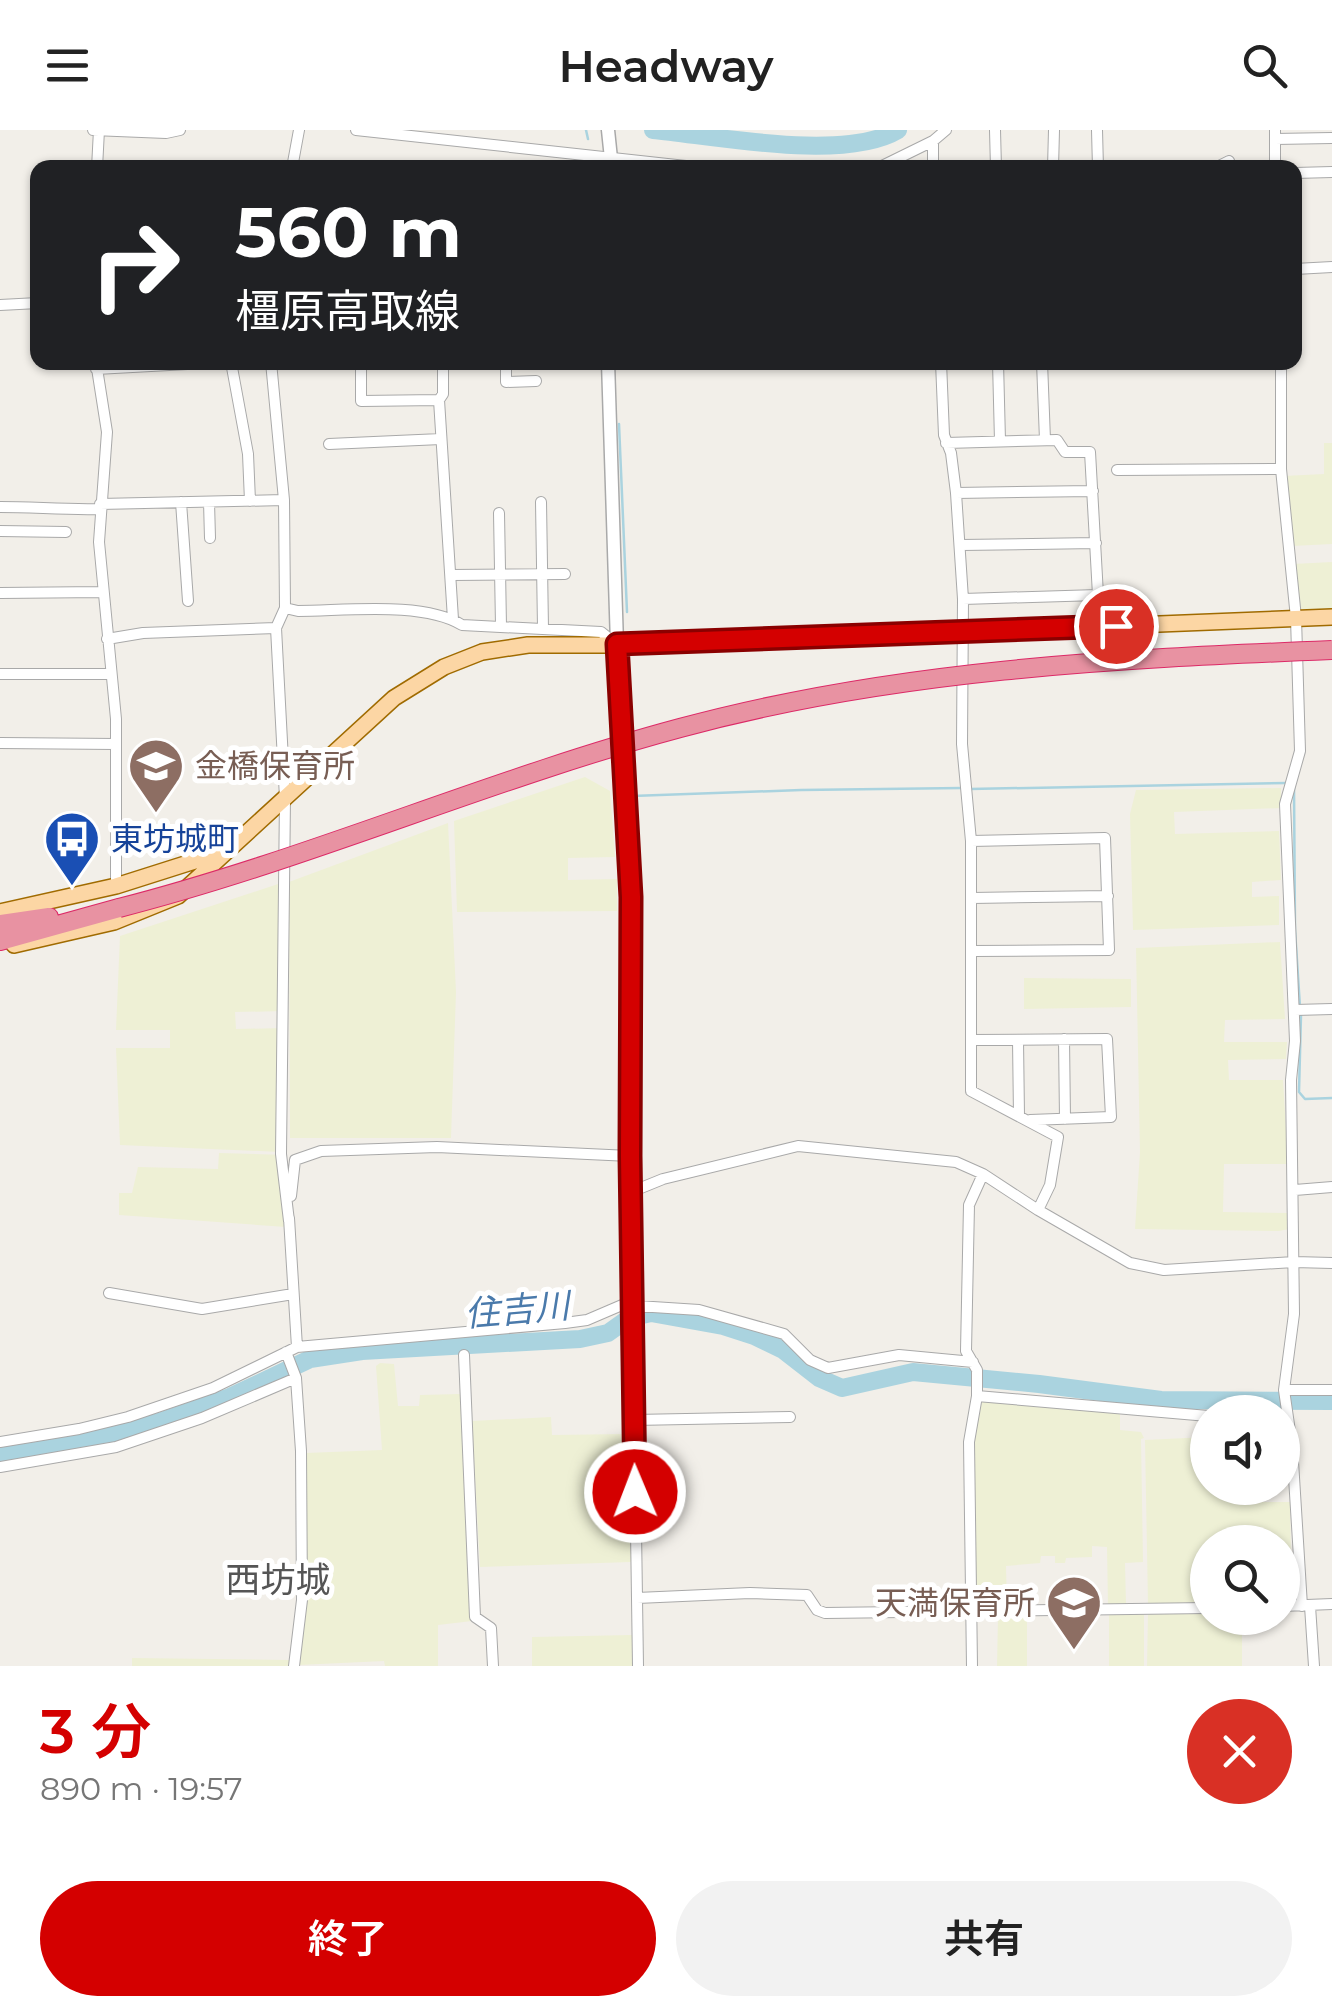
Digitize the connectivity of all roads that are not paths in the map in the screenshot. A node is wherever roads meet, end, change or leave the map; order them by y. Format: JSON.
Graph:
{"nodes":[{"id":1,"x":97,"y":130,"type":"edge"},
{"id":2,"x":180,"y":130,"type":"edge"},
{"id":3,"x":299,"y":130,"type":"edge"},
{"id":4,"x":356,"y":130,"type":"edge"},
{"id":5,"x":608,"y":130,"type":"edge"},
{"id":6,"x":946,"y":130,"type":"edge"},
{"id":7,"x":995,"y":130,"type":"edge"},
{"id":8,"x":1054,"y":130,"type":"edge"},
{"id":9,"x":1098,"y":130,"type":"edge"},
{"id":10,"x":1275,"y":135,"type":"edge"},
{"id":11,"x":1332,"y":138,"type":"edge"},
{"id":12,"x":933,"y":141,"type":"junction"},
{"id":13,"x":582,"y":154,"type":"junction"},
{"id":14,"x":611,"y":159,"type":"edge"},
{"id":15,"x":97,"y":160,"type":"edge"},
{"id":16,"x":293,"y":160,"type":"edge"},
{"id":17,"x":583,"y":160,"type":"edge"},
{"id":18,"x":894,"y":160,"type":"edge"},
{"id":19,"x":933,"y":160,"type":"edge"},
{"id":20,"x":996,"y":160,"type":"edge"},
{"id":21,"x":1053,"y":160,"type":"edge"},
{"id":22,"x":1098,"y":160,"type":"edge"},
{"id":23,"x":1332,"y":172,"type":"edge"},
{"id":24,"x":1302,"y":173,"type":"edge"},
{"id":25,"x":1332,"y":267,"type":"edge"},
{"id":26,"x":1302,"y":269,"type":"edge"},
{"id":27,"x":30,"y":303,"type":"edge"},
{"id":28,"x":0,"y":305,"type":"edge"},
{"id":29,"x":97,"y":370,"type":"edge"},
{"id":30,"x":232,"y":370,"type":"edge"},
{"id":31,"x":273,"y":370,"type":"edge"},
{"id":32,"x":361,"y":370,"type":"edge"},
{"id":33,"x":443,"y":370,"type":"edge"},
{"id":34,"x":506,"y":370,"type":"edge"},
{"id":35,"x":608,"y":370,"type":"edge"},
{"id":36,"x":941,"y":370,"type":"edge"},
{"id":37,"x":998,"y":370,"type":"edge"},
{"id":38,"x":1042,"y":370,"type":"edge"},
{"id":39,"x":1281,"y":370,"type":"edge"},
{"id":40,"x":536,"y":381,"type":"dead end"},
{"id":41,"x":440,"y":400,"type":"junction"},
{"id":42,"x":441,"y":439,"type":"junction"},
{"id":43,"x":1045,"y":440,"type":"junction"},
{"id":44,"x":1000,"y":441,"type":"junction"},
{"id":45,"x":946,"y":443,"type":"junction"},
{"id":46,"x":329,"y":444,"type":"dead end"},
{"id":47,"x":1280,"y":469,"type":"junction"},
{"id":48,"x":1117,"y":470,"type":"dead end"},
{"id":49,"x":1093,"y":491,"type":"junction"},
{"id":50,"x":956,"y":493,"type":"junction"},
{"id":51,"x":250,"y":500,"type":"junction"},
{"id":52,"x":284,"y":500,"type":"junction"},
{"id":53,"x":181,"y":502,"type":"junction"},
{"id":54,"x":209,"y":502,"type":"junction"},
{"id":55,"x":541,"y":502,"type":"dead end"},
{"id":56,"x":0,"y":507,"type":"edge"},
{"id":57,"x":100,"y":507,"type":"junction"},
{"id":58,"x":498,"y":514,"type":"dead end"},
{"id":59,"x":0,"y":531,"type":"edge"},
{"id":60,"x":66,"y":532,"type":"dead end"},
{"id":61,"x":210,"y":538,"type":"dead end"},
{"id":62,"x":1096,"y":543,"type":"junction"},
{"id":63,"x":961,"y":545,"type":"junction"},
{"id":64,"x":542,"y":574,"type":"junction"},
{"id":65,"x":565,"y":574,"type":"dead end"},
{"id":66,"x":452,"y":575,"type":"junction"},
{"id":67,"x":500,"y":575,"type":"junction"},
{"id":68,"x":0,"y":592,"type":"edge"},
{"id":69,"x":102,"y":592,"type":"junction"},
{"id":70,"x":964,"y":599,"type":"junction"},
{"id":71,"x":188,"y":601,"type":"dead end"},
{"id":72,"x":284,"y":608,"type":"junction"},
{"id":73,"x":1332,"y":617,"type":"edge"},
{"id":74,"x":1296,"y":618,"type":"junction"},
{"id":75,"x":453,"y":620,"type":"junction"},
{"id":76,"x":501,"y":626,"type":"junction"},
{"id":77,"x":276,"y":628,"type":"junction"},
{"id":78,"x":543,"y":628,"type":"junction"},
{"id":79,"x":964,"y":634,"type":"junction"},
{"id":80,"x":107,"y":639,"type":"junction"},
{"id":81,"x":617,"y":644,"type":"junction"},
{"id":82,"x":1332,"y":650,"type":"edge"},
{"id":83,"x":0,"y":674,"type":"edge"},
{"id":84,"x":111,"y":674,"type":"junction"},
{"id":85,"x":0,"y":743,"type":"edge"},
{"id":86,"x":116,"y":744,"type":"junction"},
{"id":87,"x":285,"y":798,"type":"junction"},
{"id":88,"x":971,"y":842,"type":"junction"},
{"id":89,"x":239,"y":844,"type":"junction"},
{"id":90,"x":116,"y":886,"type":"junction"},
{"id":91,"x":1108,"y":896,"type":"junction"},
{"id":92,"x":972,"y":898,"type":"junction"},
{"id":93,"x":119,"y":908,"type":"junction"},
{"id":94,"x":0,"y":912,"type":"edge"},
{"id":95,"x":0,"y":924,"type":"edge"},
{"id":96,"x":0,"y":944,"type":"edge"},
{"id":97,"x":972,"y":951,"type":"junction"},
{"id":98,"x":1332,"y":1009,"type":"edge"},
{"id":99,"x":1299,"y":1010,"type":"junction"},
{"id":100,"x":1064,"y":1039,"type":"junction"},
{"id":101,"x":972,"y":1040,"type":"junction"},
{"id":102,"x":1018,"y":1040,"type":"junction"},
{"id":103,"x":1022,"y":1118,"type":"junction"},
{"id":104,"x":1065,"y":1119,"type":"junction"},
{"id":105,"x":630,"y":1156,"type":"junction"},
{"id":106,"x":983,"y":1174,"type":"junction"},
{"id":107,"x":1332,"y":1187,"type":"edge"},
{"id":108,"x":1295,"y":1190,"type":"junction"},
{"id":109,"x":631,"y":1192,"type":"junction"},
{"id":110,"x":1038,"y":1210,"type":"junction"},
{"id":111,"x":289,"y":1221,"type":"junction"},
{"id":112,"x":1294,"y":1262,"type":"junction"},
{"id":113,"x":1332,"y":1263,"type":"edge"},
{"id":114,"x":109,"y":1294,"type":"dead end"},
{"id":115,"x":294,"y":1294,"type":"junction"},
{"id":116,"x":633,"y":1306,"type":"junction"},
{"id":117,"x":291,"y":1349,"type":"junction"},
{"id":118,"x":464,"y":1355,"type":"dead end"},
{"id":119,"x":972,"y":1362,"type":"junction"},
{"id":120,"x":296,"y":1378,"type":"junction"},
{"id":121,"x":1284,"y":1390,"type":"junction"},
{"id":122,"x":1332,"y":1390,"type":"edge"},
{"id":123,"x":1284,"y":1395,"type":"edge"},
{"id":124,"x":977,"y":1396,"type":"junction"},
{"id":125,"x":1190,"y":1414,"type":"edge"},
{"id":126,"x":790,"y":1417,"type":"dead end"},
{"id":127,"x":634,"y":1420,"type":"junction"},
{"id":128,"x":0,"y":1442,"type":"edge"},
{"id":129,"x":0,"y":1467,"type":"edge"},
{"id":130,"x":1295,"y":1505,"type":"edge"},
{"id":131,"x":636,"y":1598,"type":"junction"},
{"id":132,"x":1332,"y":1604,"type":"edge"},
{"id":133,"x":1300,"y":1606,"type":"edge"},
{"id":134,"x":1306,"y":1606,"type":"junction"},
{"id":135,"x":1190,"y":1608,"type":"edge"},
{"id":136,"x":970,"y":1612,"type":"junction"},
{"id":137,"x":294,"y":1666,"type":"edge"},
{"id":138,"x":492,"y":1666,"type":"edge"},
{"id":139,"x":638,"y":1666,"type":"edge"},
{"id":140,"x":972,"y":1666,"type":"edge"},
{"id":141,"x":1314,"y":1666,"type":"edge"}],
"edges":[{"from":1,"to":2,"type":"street"},
{"from":1,"to":15,"type":"street"},
{"from":3,"to":16,"type":"street"},
{"from":4,"to":13,"type":"street"},
{"from":5,"to":14,"type":"street"},
{"from":6,"to":12,"type":"street"},
{"from":7,"to":20,"type":"street"},
{"from":8,"to":21,"type":"street"},
{"from":9,"to":22,"type":"street"},
{"from":10,"to":11,"type":"street"},
{"from":12,"to":18,"type":"street"},
{"from":12,"to":19,"type":"street"},
{"from":13,"to":14,"type":"street"},
{"from":13,"to":17,"type":"street"},
{"from":23,"to":24,"type":"street"},
{"from":25,"to":26,"type":"street"},
{"from":27,"to":28,"type":"street"},
{"from":29,"to":57,"type":"street"},
{"from":30,"to":51,"type":"street"},
{"from":31,"to":52,"type":"street"},
{"from":32,"to":41,"type":"street"},
{"from":33,"to":41,"type":"street"},
{"from":34,"to":40,"type":"street"},
{"from":35,"to":81,"type":"street"},
{"from":36,"to":45,"type":"street"},
{"from":37,"to":44,"type":"street"},
{"from":38,"to":43,"type":"street"},
{"from":39,"to":47,"type":"street"},
{"from":41,"to":42,"type":"street"},
{"from":42,"to":46,"type":"street"},
{"from":42,"to":66,"type":"street"},
{"from":43,"to":44,"type":"street"},
{"from":43,"to":49,"type":"street"},
{"from":44,"to":45,"type":"street"},
{"from":45,"to":50,"type":"street"},
{"from":47,"to":48,"type":"street"},
{"from":47,"to":74,"type":"street"},
{"from":49,"to":50,"type":"street"},
{"from":49,"to":62,"type":"street"},
{"from":50,"to":63,"type":"street"},
{"from":51,"to":52,"type":"street"},
{"from":51,"to":54,"type":"street"},
{"from":52,"to":72,"type":"street"},
{"from":53,"to":54,"type":"street"},
{"from":53,"to":57,"type":"street"},
{"from":53,"to":71,"type":"street"},
{"from":54,"to":61,"type":"street"},
{"from":55,"to":64,"type":"street"},
{"from":56,"to":57,"type":"street"},
{"from":57,"to":69,"type":"street"},
{"from":58,"to":67,"type":"street"},
{"from":59,"to":60,"type":"street"},
{"from":62,"to":63,"type":"street"},
{"from":62,"to":70,"type":"street"},
{"from":63,"to":70,"type":"street"},
{"from":64,"to":65,"type":"street"},
{"from":64,"to":67,"type":"street"},
{"from":64,"to":78,"type":"street"},
{"from":66,"to":67,"type":"street"},
{"from":66,"to":75,"type":"street"},
{"from":67,"to":76,"type":"street"},
{"from":68,"to":69,"type":"street"},
{"from":69,"to":80,"type":"street"},
{"from":70,"to":79,"type":"street"},
{"from":72,"to":75,"type":"street"},
{"from":72,"to":77,"type":"street"},
{"from":73,"to":74,"type":"main road"},
{"from":74,"to":79,"type":"main road"},
{"from":74,"to":99,"type":"street"},
{"from":75,"to":76,"type":"street"},
{"from":76,"to":78,"type":"street"},
{"from":77,"to":80,"type":"street"},
{"from":77,"to":87,"type":"street"},
{"from":78,"to":81,"type":"street"},
{"from":79,"to":81,"type":"main road"},
{"from":79,"to":88,"type":"street"},
{"from":80,"to":84,"type":"street"},
{"from":81,"to":87,"type":"main road"},
{"from":81,"to":105,"type":"street"},
{"from":82,"to":93,"type":"highway","bridge":true},
{"from":83,"to":84,"type":"street"},
{"from":84,"to":86,"type":"street"},
{"from":85,"to":86,"type":"street"},
{"from":86,"to":90,"type":"street"},
{"from":87,"to":89,"type":"main road"},
{"from":87,"to":111,"type":"street"},
{"from":88,"to":91,"type":"street"},
{"from":88,"to":92,"type":"street"},
{"from":89,"to":90,"type":"main road"},
{"from":89,"to":96,"type":"main road"},
{"from":90,"to":94,"type":"main road"},
{"from":91,"to":92,"type":"street"},
{"from":91,"to":97,"type":"street"},
{"from":92,"to":97,"type":"street"},
{"from":93,"to":95,"type":"highway"},
{"from":93,"to":96,"type":"highway"},
{"from":97,"to":101,"type":"street"},
{"from":98,"to":99,"type":"street"},
{"from":99,"to":108,"type":"street"},
{"from":100,"to":102,"type":"street"},
{"from":100,"to":104,"type":"street"},
{"from":100,"to":104,"type":"street"},
{"from":101,"to":102,"type":"street"},
{"from":101,"to":103,"type":"street"},
{"from":102,"to":103,"type":"street"},
{"from":103,"to":104,"type":"street"},
{"from":103,"to":110,"type":"street"},
{"from":105,"to":109,"type":"street"},
{"from":105,"to":111,"type":"street"},
{"from":106,"to":109,"type":"street"},
{"from":106,"to":110,"type":"street"},
{"from":106,"to":119,"type":"street"},
{"from":107,"to":108,"type":"street"},
{"from":108,"to":112,"type":"street"},
{"from":109,"to":116,"type":"street"},
{"from":110,"to":112,"type":"street"},
{"from":111,"to":115,"type":"street"},
{"from":112,"to":113,"type":"street"},
{"from":112,"to":121,"type":"street"},
{"from":114,"to":115,"type":"street"},
{"from":115,"to":117,"type":"street"},
{"from":116,"to":117,"type":"street"},
{"from":116,"to":119,"type":"street"},
{"from":116,"to":127,"type":"street"},
{"from":117,"to":120,"type":"street"},
{"from":117,"to":128,"type":"street"},
{"from":118,"to":138,"type":"street"},
{"from":119,"to":124,"type":"street"},
{"from":120,"to":129,"type":"street"},
{"from":120,"to":137,"type":"street"},
{"from":121,"to":122,"type":"street"},
{"from":121,"to":123,"type":"street"},
{"from":124,"to":125,"type":"street"},
{"from":124,"to":136,"type":"street"},
{"from":126,"to":127,"type":"street"},
{"from":127,"to":131,"type":"street"},
{"from":130,"to":134,"type":"street"},
{"from":131,"to":136,"type":"street"},
{"from":131,"to":139,"type":"street"},
{"from":132,"to":134,"type":"street"},
{"from":133,"to":134,"type":"street"},
{"from":134,"to":141,"type":"street"},
{"from":135,"to":136,"type":"street"},
{"from":136,"to":140,"type":"street"}]}
